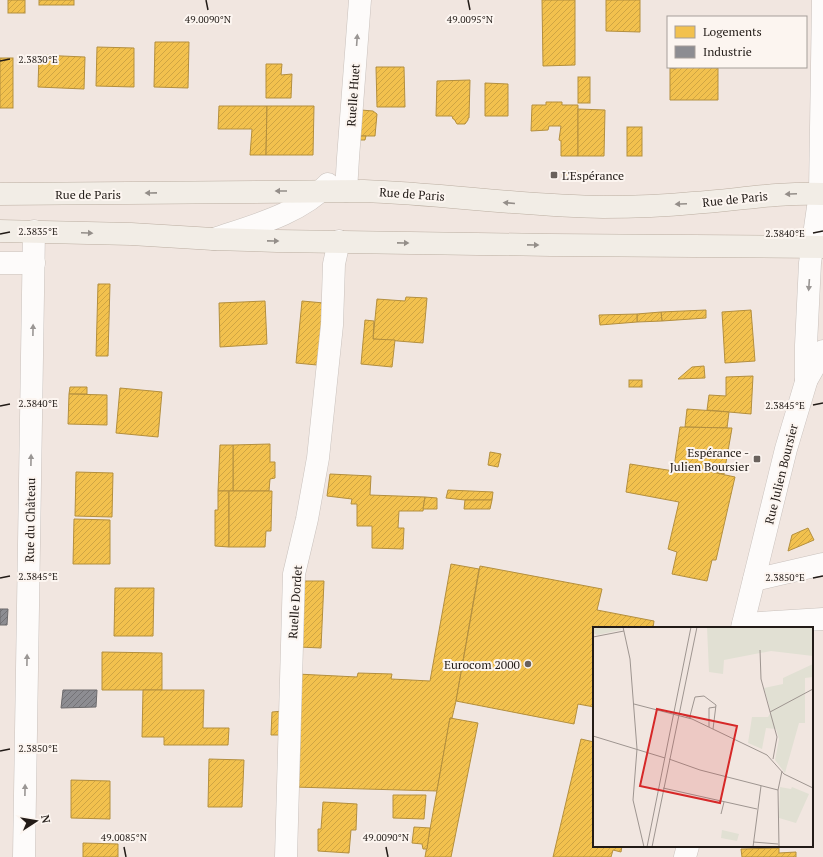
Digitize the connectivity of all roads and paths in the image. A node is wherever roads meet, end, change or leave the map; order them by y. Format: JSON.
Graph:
{"nodes":[{"id":1,"x":360,"y":0,"type":"edge"},
{"id":2,"x":823,"y":0,"type":"edge"},
{"id":3,"x":348,"y":158,"type":"junction"},
{"id":4,"x":322,"y":191,"type":"junction"},
{"id":5,"x":346,"y":191,"type":"junction"},
{"id":6,"x":0,"y":194,"type":"edge"},
{"id":7,"x":822,"y":195,"type":"edge"},
{"id":8,"x":0,"y":231,"type":"edge"},
{"id":9,"x":34,"y":231,"type":"junction"},
{"id":10,"x":213,"y":239,"type":"junction"},
{"id":11,"x":339,"y":241,"type":"junction"},
{"id":12,"x":818,"y":250,"type":"edge"},
{"id":13,"x":0,"y":263,"type":"edge"},
{"id":14,"x":34,"y":263,"type":"junction"},
{"id":15,"x":823,"y":351,"type":"edge"},
{"id":16,"x":813,"y":371,"type":"edge"},
{"id":17,"x":823,"y":564,"type":"edge"},
{"id":18,"x":754,"y":580,"type":"junction"},
{"id":19,"x":823,"y":619,"type":"edge"},
{"id":20,"x":742,"y":626,"type":"edge"},
{"id":21,"x":688,"y":847,"type":"edge"},
{"id":22,"x":24,"y":857,"type":"edge"},
{"id":23,"x":286,"y":857,"type":"edge"},
{"id":24,"x":685,"y":857,"type":"edge"}],
"edges":[{"from":3,"to":1,"type":"street","name":"Ruelle Huet","one_way":true},
{"from":2,"to":7,"type":"street","name":"Rue Julien Boursier"},
{"from":3,"to":4,"type":"street"},
{"from":3,"to":5,"type":"street","name":"Ruelle Huet"},
{"from":4,"to":5,"type":"main road","name":"Rue de Paris"},
{"from":4,"to":6,"type":"main road","name":"Rue de Paris","one_way":true},
{"from":4,"to":10,"type":"street"},
{"from":7,"to":5,"type":"main road","name":"Rue de Paris","one_way":true},
{"from":7,"to":12,"type":"street","name":"Rue Julien Boursier"},
{"from":8,"to":9,"type":"main road"},
{"from":9,"to":10,"type":"main road","one_way":true},
{"from":9,"to":14,"type":"street","name":"Rue du Château"},
{"from":10,"to":11,"type":"main road","one_way":true},
{"from":11,"to":12,"type":"main road","one_way":true},
{"from":11,"to":23,"type":"street","name":"Ruelle Dordet"},
{"from":12,"to":16,"type":"street","name":"Rue Julien Boursier","one_way":true},
{"from":13,"to":14,"type":"street"},
{"from":22,"to":14,"type":"street","name":"Rue du Château","one_way":true},
{"from":15,"to":16,"type":"street"},
{"from":16,"to":18,"type":"street","name":"Rue Julien Boursier"},
{"from":17,"to":18,"type":"street"},
{"from":18,"to":20,"type":"street","name":"Rue Julien Boursier"},
{"from":19,"to":20,"type":"street"},
{"from":21,"to":24,"type":"street"}]}
